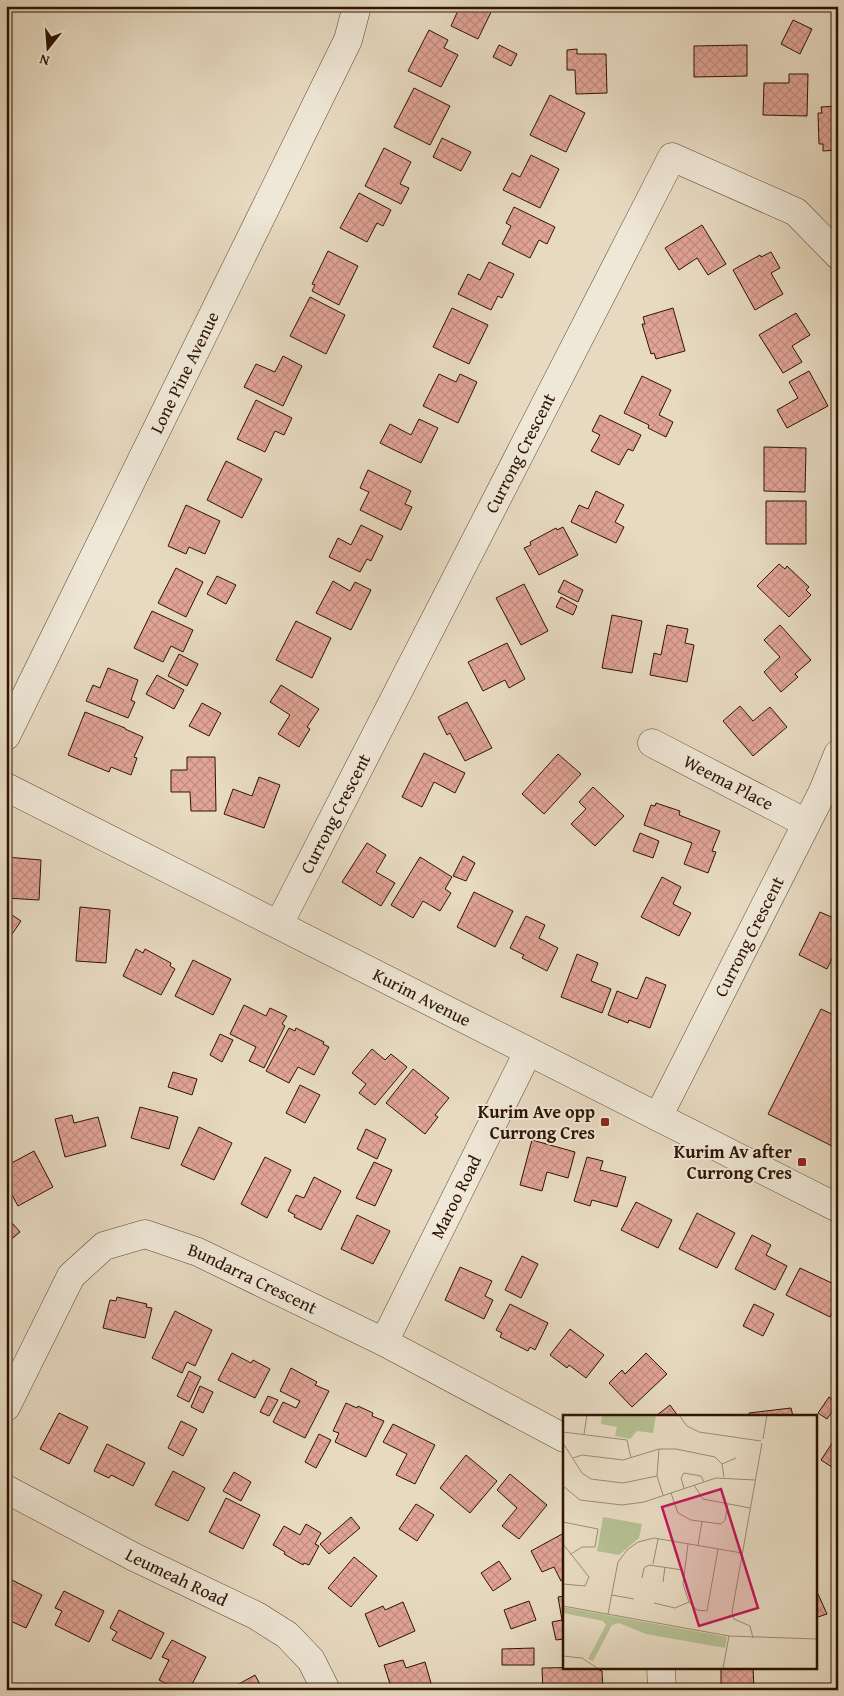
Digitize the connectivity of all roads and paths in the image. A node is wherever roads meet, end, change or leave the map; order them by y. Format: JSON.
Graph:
{"nodes":[{"id":1,"x":357,"y":6,"type":"edge"},
{"id":2,"x":838,"y":255,"type":"edge"},
{"id":3,"x":6,"y":736,"type":"edge"},
{"id":4,"x":652,"y":743,"type":"dead end"},
{"id":5,"x":838,"y":754,"type":"edge"},
{"id":6,"x":6,"y":787,"type":"edge"},
{"id":7,"x":830,"y":794,"type":"edge"},
{"id":8,"x":806,"y":823,"type":"junction"},
{"id":9,"x":279,"y":924,"type":"junction"},
{"id":10,"x":528,"y":1052,"type":"junction"},
{"id":11,"x":658,"y":1117,"type":"junction"},
{"id":12,"x":838,"y":1208,"type":"edge"},
{"id":13,"x":384,"y":1342,"type":"junction"},
{"id":14,"x":6,"y":1407,"type":"edge"},
{"id":15,"x":563,"y":1437,"type":"edge"},
{"id":16,"x":6,"y":1488,"type":"edge"},
{"id":17,"x":661,"y":1668,"type":"edge"},
{"id":18,"x":326,"y":1690,"type":"edge"},
{"id":19,"x":662,"y":1690,"type":"edge"}],
"edges":[{"from":1,"to":3,"type":"street","name":"Lone Pine Avenue"},
{"from":2,"to":9,"type":"street","name":"Currong Crescent"},
{"from":4,"to":8,"type":"street","name":"Weema Place"},
{"from":5,"to":7,"type":"street","name":"Currong Crescent"},
{"from":6,"to":9,"type":"street","name":"Kurim Avenue"},
{"from":7,"to":8,"type":"street","name":"Currong Crescent"},
{"from":8,"to":11,"type":"street","name":"Currong Crescent"},
{"from":9,"to":10,"type":"street","name":"Kurim Avenue"},
{"from":10,"to":11,"type":"street","name":"Kurim Avenue"},
{"from":10,"to":13,"type":"street","name":"Maroo Road"},
{"from":11,"to":12,"type":"street","name":"Kurim Avenue"},
{"from":13,"to":14,"type":"street","name":"Bundarra Crescent"},
{"from":13,"to":15,"type":"street","name":"Bundarra Crescent"},
{"from":16,"to":18,"type":"street","name":"Leumeah Road"},
{"from":17,"to":19,"type":"street"}]}
